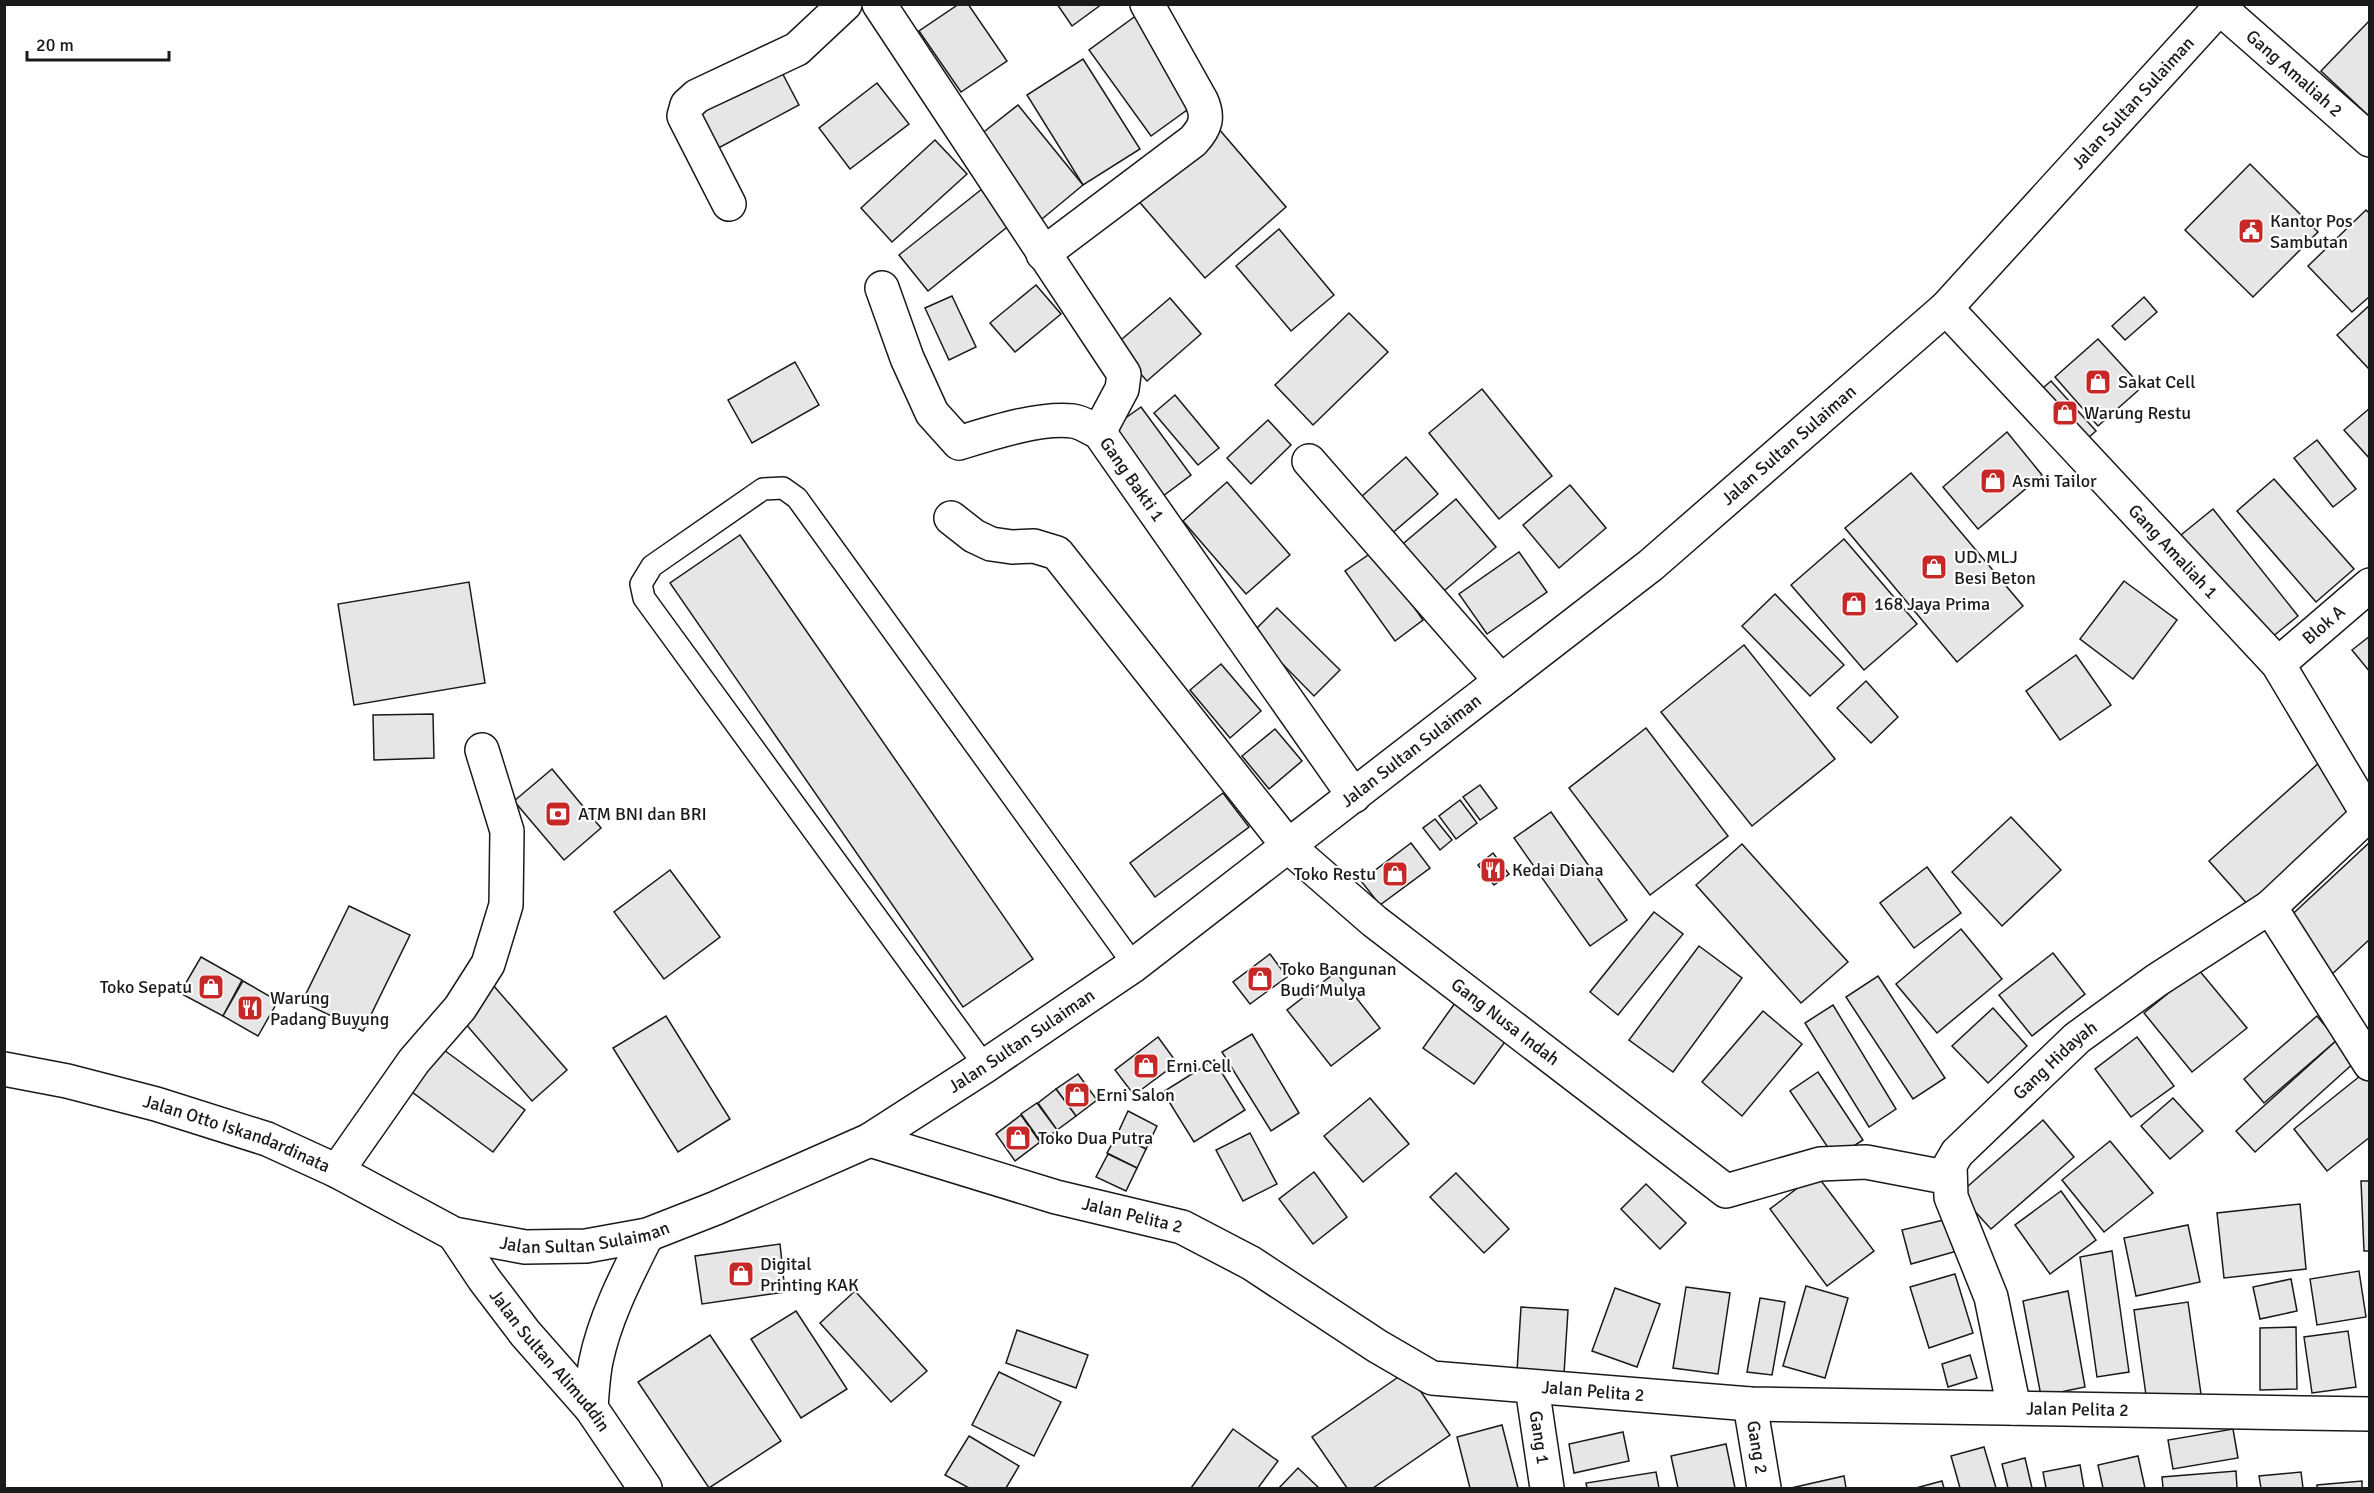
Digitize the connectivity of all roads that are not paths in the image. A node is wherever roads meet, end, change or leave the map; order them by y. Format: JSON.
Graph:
{"nodes":[{"id":1,"x":845,"y":4,"type":"edge"},
{"id":2,"x":879,"y":4,"type":"edge"},
{"id":3,"x":1147,"y":4,"type":"edge"},
{"id":4,"x":2221,"y":6,"type":"edge"},
{"id":5,"x":2370,"y":140,"type":"edge"},
{"id":6,"x":729,"y":204,"type":"dead end"},
{"id":7,"x":1043,"y":254,"type":"junction"},
{"id":8,"x":882,"y":288,"type":"dead end"},
{"id":9,"x":1946,"y":308,"type":"junction"},
{"id":10,"x":1099,"y":432,"type":"junction"},
{"id":11,"x":1309,"y":461,"type":"dead end"},
{"id":12,"x":951,"y":518,"type":"dead end"},
{"id":13,"x":2370,"y":585,"type":"edge"},
{"id":14,"x":2278,"y":664,"type":"junction"},
{"id":15,"x":1501,"y":681,"type":"junction"},
{"id":16,"x":482,"y":750,"type":"dead end"},
{"id":17,"x":1354,"y":796,"type":"junction"},
{"id":18,"x":2369,"y":815,"type":"edge"},
{"id":19,"x":1289,"y":847,"type":"junction"},
{"id":20,"x":2270,"y":907,"type":"junction"},
{"id":21,"x":1134,"y":966,"type":"junction"},
{"id":22,"x":2370,"y":1064,"type":"edge"},
{"id":23,"x":986,"y":1066,"type":"junction"},
{"id":24,"x":4,"y":1069,"type":"edge"},
{"id":25,"x":870,"y":1140,"type":"junction"},
{"id":26,"x":337,"y":1171,"type":"junction"},
{"id":27,"x":1950,"y":1178,"type":"junction"},
{"id":28,"x":454,"y":1234,"type":"junction"},
{"id":29,"x":647,"y":1235,"type":"junction"},
{"id":30,"x":1532,"y":1387,"type":"junction"},
{"id":31,"x":1750,"y":1404,"type":"junction"},
{"id":32,"x":591,"y":1408,"type":"junction"},
{"id":33,"x":2014,"y":1408,"type":"junction"},
{"id":34,"x":2370,"y":1414,"type":"edge"},
{"id":35,"x":645,"y":1488,"type":"edge"},
{"id":36,"x":1547,"y":1488,"type":"edge"},
{"id":37,"x":1764,"y":1488,"type":"edge"}],
"edges":[{"from":1,"to":6,"type":"street"},
{"from":2,"to":7,"type":"street","name":"Gang Bakti 1"},
{"from":3,"to":7,"type":"street"},
{"from":4,"to":5,"type":"street","name":"Gang Amaliah 2"},
{"from":4,"to":9,"type":"street","name":"Jalan Sultan Sulaiman"},
{"from":7,"to":10,"type":"street","name":"Gang Bakti 1"},
{"from":8,"to":10,"type":"street"},
{"from":9,"to":14,"type":"street","name":"Gang Amaliah 1"},
{"from":9,"to":15,"type":"street","name":"Jalan Sultan Sulaiman"},
{"from":10,"to":17,"type":"street","name":"Gang Bakti 1"},
{"from":11,"to":15,"type":"street"},
{"from":12,"to":19,"type":"street","name":"Gang Nusa Indah"},
{"from":13,"to":14,"type":"street","name":"Blok A"},
{"from":14,"to":18,"type":"street","name":"Gang Amaliah 1"},
{"from":15,"to":17,"type":"street","name":"Jalan Sultan Sulaiman"},
{"from":16,"to":26,"type":"street"},
{"from":17,"to":19,"type":"street","name":"Jalan Sultan Sulaiman"},
{"from":18,"to":20,"type":"street","name":"Gang Hidayah"},
{"from":19,"to":21,"type":"street","name":"Jalan Sultan Sulaiman"},
{"from":19,"to":27,"type":"street","name":"Gang Nusa Indah"},
{"from":20,"to":22,"type":"street"},
{"from":20,"to":27,"type":"street","name":"Gang Hidayah"},
{"from":21,"to":23,"type":"street","name":"Jalan Sultan Sulaiman"},
{"from":21,"to":23,"type":"lane"},
{"from":23,"to":25,"type":"street","name":"Jalan Sultan Sulaiman"},
{"from":24,"to":26,"type":"street","name":"Jalan Otto Iskandardinata"},
{"from":25,"to":29,"type":"street","name":"Jalan Sultan Sulaiman"},
{"from":25,"to":30,"type":"street","name":"Jalan Pelita 2"},
{"from":26,"to":28,"type":"street","name":"Jalan Otto Iskandardinata"},
{"from":27,"to":33,"type":"street","name":"Gang Hidayah"},
{"from":28,"to":29,"type":"street","name":"Jalan Sultan Sulaiman"},
{"from":28,"to":32,"type":"street","name":"Jalan Sultan Alimuddin"},
{"from":29,"to":32,"type":"street"},
{"from":30,"to":31,"type":"street","name":"Jalan Pelita 2"},
{"from":30,"to":36,"type":"street","name":"Gang 1"},
{"from":31,"to":33,"type":"street","name":"Jalan Pelita 2"},
{"from":31,"to":37,"type":"street","name":"Gang 2"},
{"from":32,"to":35,"type":"street","name":"Jalan Sultan Alimuddin"},
{"from":33,"to":34,"type":"street","name":"Jalan Pelita 2"}]}
